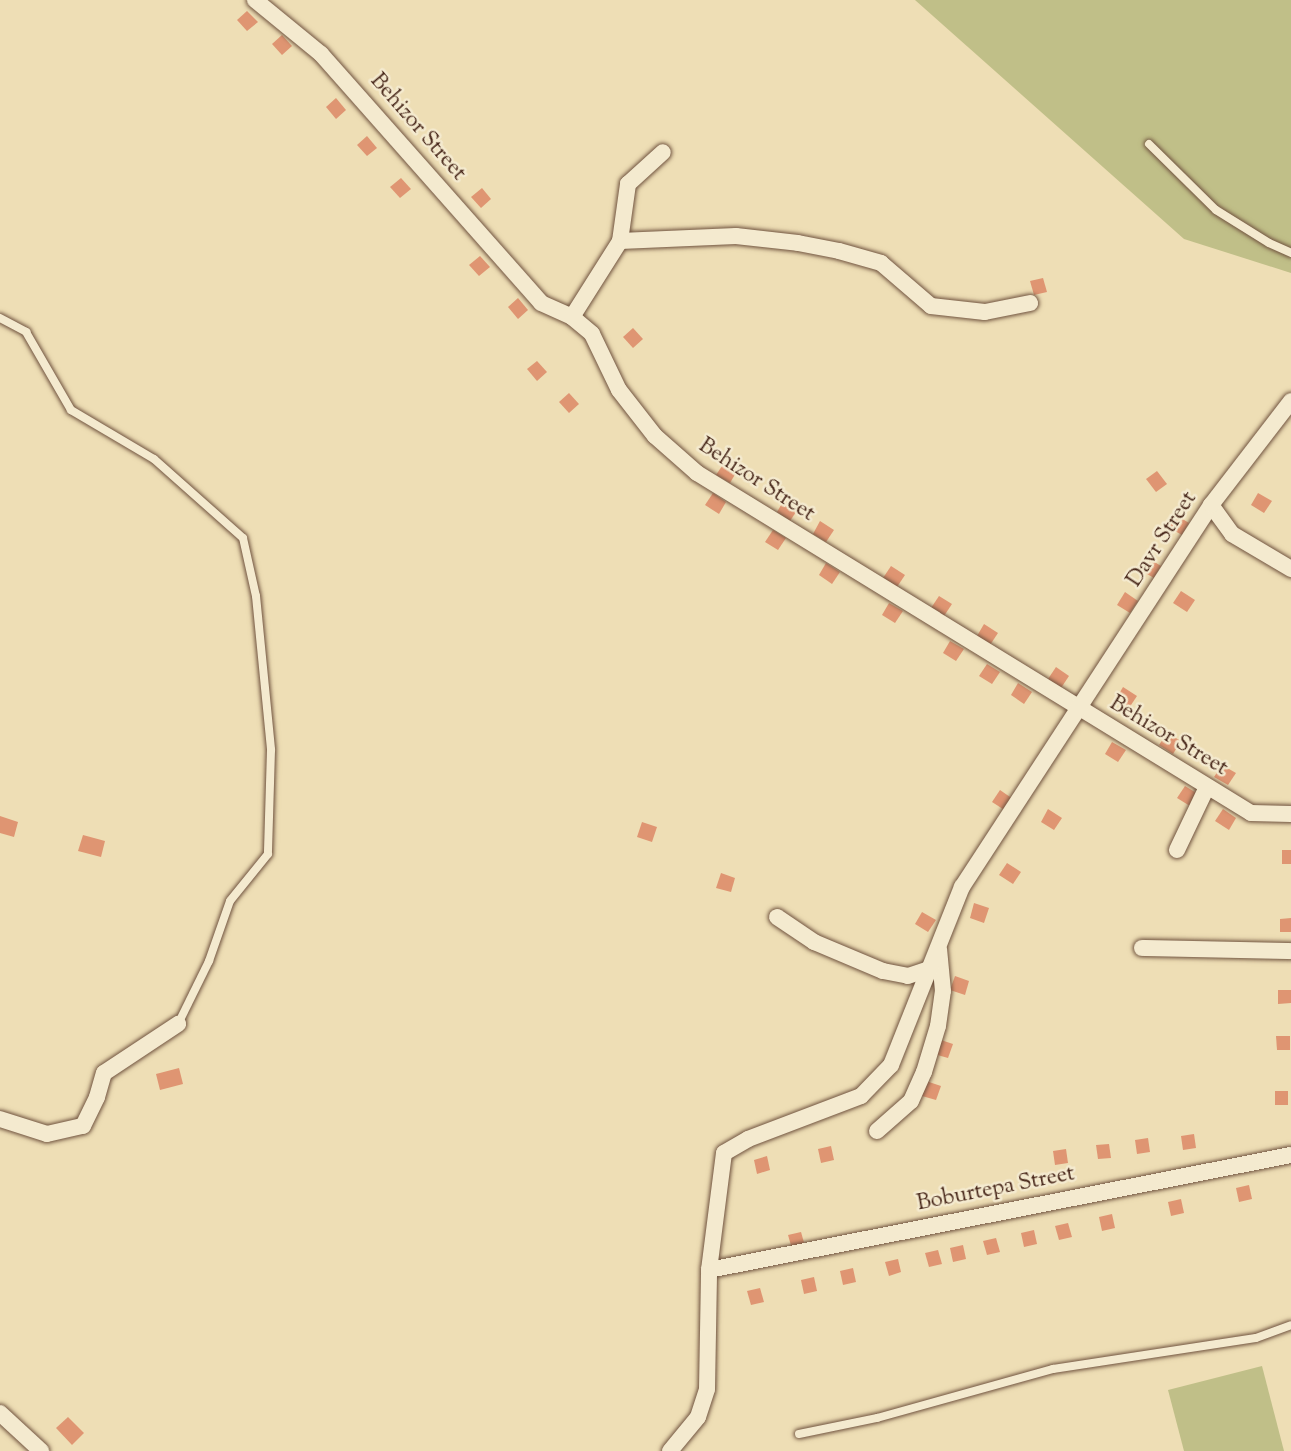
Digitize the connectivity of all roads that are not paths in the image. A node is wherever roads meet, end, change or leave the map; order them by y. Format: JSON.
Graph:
{"nodes":[{"id":1,"x":255,"y":0,"type":"edge"},
{"id":2,"x":1149,"y":144,"type":"dead end"},
{"id":3,"x":663,"y":152,"type":"dead end"},
{"id":4,"x":620,"y":241,"type":"junction"},
{"id":5,"x":1291,"y":253,"type":"edge"},
{"id":6,"x":1030,"y":303,"type":"dead end"},
{"id":7,"x":572,"y":317,"type":"junction"},
{"id":8,"x":0,"y":318,"type":"edge"},
{"id":9,"x":1291,"y":401,"type":"edge"},
{"id":10,"x":1211,"y":505,"type":"junction"},
{"id":11,"x":1291,"y":569,"type":"edge"},
{"id":12,"x":1080,"y":709,"type":"junction"},
{"id":13,"x":1207,"y":787,"type":"junction"},
{"id":14,"x":1291,"y":814,"type":"edge"},
{"id":15,"x":1177,"y":850,"type":"dead end"},
{"id":16,"x":777,"y":917,"type":"dead end"},
{"id":17,"x":939,"y":945,"type":"junction"},
{"id":18,"x":1142,"y":948,"type":"dead end"},
{"id":19,"x":1291,"y":951,"type":"edge"},
{"id":20,"x":929,"y":969,"type":"junction"},
{"id":21,"x":178,"y":1024,"type":"joint"},
{"id":22,"x":0,"y":1119,"type":"edge"},
{"id":23,"x":877,"y":1131,"type":"dead end"},
{"id":24,"x":1291,"y":1155,"type":"edge"},
{"id":25,"x":709,"y":1270,"type":"junction"},
{"id":26,"x":1291,"y":1324,"type":"edge"},
{"id":27,"x":0,"y":1413,"type":"edge"},
{"id":28,"x":799,"y":1434,"type":"dead end"},
{"id":29,"x":41,"y":1451,"type":"edge"},
{"id":30,"x":670,"y":1451,"type":"edge"}],
"edges":[{"from":1,"to":7,"type":"street","name":"Behizor Street"},
{"from":2,"to":5,"type":"lane"},
{"from":3,"to":4,"type":"street"},
{"from":4,"to":6,"type":"street"},
{"from":4,"to":7,"type":"street"},
{"from":7,"to":12,"type":"street","name":"Behizor Street"},
{"from":8,"to":21,"type":"lane"},
{"from":9,"to":10,"type":"street","name":"Davr Street"},
{"from":10,"to":11,"type":"street"},
{"from":10,"to":12,"type":"street","name":"Davr Street"},
{"from":12,"to":13,"type":"street","name":"Behizor Street"},
{"from":12,"to":17,"type":"street","name":"Davr Street"},
{"from":13,"to":14,"type":"street","name":"Behizor Street"},
{"from":13,"to":15,"type":"street"},
{"from":16,"to":20,"type":"street"},
{"from":17,"to":20,"type":"street","name":"Davr Street"},
{"from":17,"to":23,"type":"street"},
{"from":18,"to":19,"type":"street"},
{"from":20,"to":25,"type":"street","name":"Davr Street"},
{"from":21,"to":22,"type":"street"},
{"from":24,"to":25,"type":"street","name":"Boburtepa Street"},
{"from":25,"to":30,"type":"street"},
{"from":26,"to":28,"type":"lane"},
{"from":27,"to":29,"type":"street"}]}
